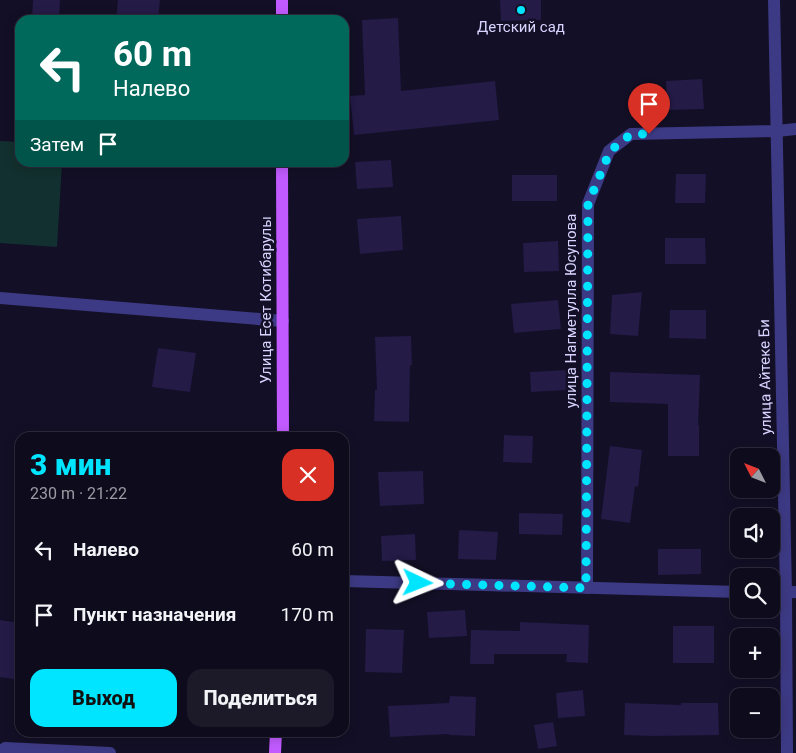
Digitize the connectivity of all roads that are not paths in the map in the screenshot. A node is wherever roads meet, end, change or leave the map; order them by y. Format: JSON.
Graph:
{"nodes":[{"id":1,"x":282,"y":0,"type":"edge"},
{"id":2,"x":774,"y":0,"type":"edge"},
{"id":3,"x":282,"y":15,"type":"edge"},
{"id":4,"x":796,"y":128,"type":"edge"},
{"id":5,"x":777,"y":131,"type":"junction"},
{"id":6,"x":282,"y":167,"type":"edge"},
{"id":7,"x":0,"y":298,"type":"edge"},
{"id":8,"x":283,"y":321,"type":"junction"},
{"id":9,"x":283,"y":432,"type":"edge"},
{"id":10,"x":349,"y":581,"type":"edge"},
{"id":11,"x":586,"y":588,"type":"junction"},
{"id":12,"x":730,"y":592,"type":"edge"},
{"id":13,"x":791,"y":593,"type":"edge"},
{"id":14,"x":276,"y":737,"type":"edge"},
{"id":15,"x":2,"y":748,"type":"edge"},
{"id":16,"x":110,"y":753,"type":"edge"},
{"id":17,"x":275,"y":753,"type":"edge"},
{"id":18,"x":787,"y":753,"type":"edge"}],
"edges":[{"from":1,"to":3,"type":"main road"},
{"from":2,"to":5,"type":"street","name":"улица Айтеке Би"},
{"from":4,"to":5,"type":"street","name":"улица Нагметулла Юсупова"},
{"from":5,"to":11,"type":"street","name":"улица Нагметулла Юсупова"},
{"from":5,"to":13,"type":"street","name":"улица Айтеке Би"},
{"from":6,"to":8,"type":"main road","name":"Улица Есет Котибарулы"},
{"from":7,"to":8,"type":"street"},
{"from":8,"to":9,"type":"main road","name":"Улица Есет Котибарулы"},
{"from":10,"to":11,"type":"street"},
{"from":11,"to":12,"type":"street"},
{"from":13,"to":18,"type":"street","name":"улица Айтеке Би"},
{"from":14,"to":17,"type":"main road"},
{"from":15,"to":16,"type":"street"}]}
